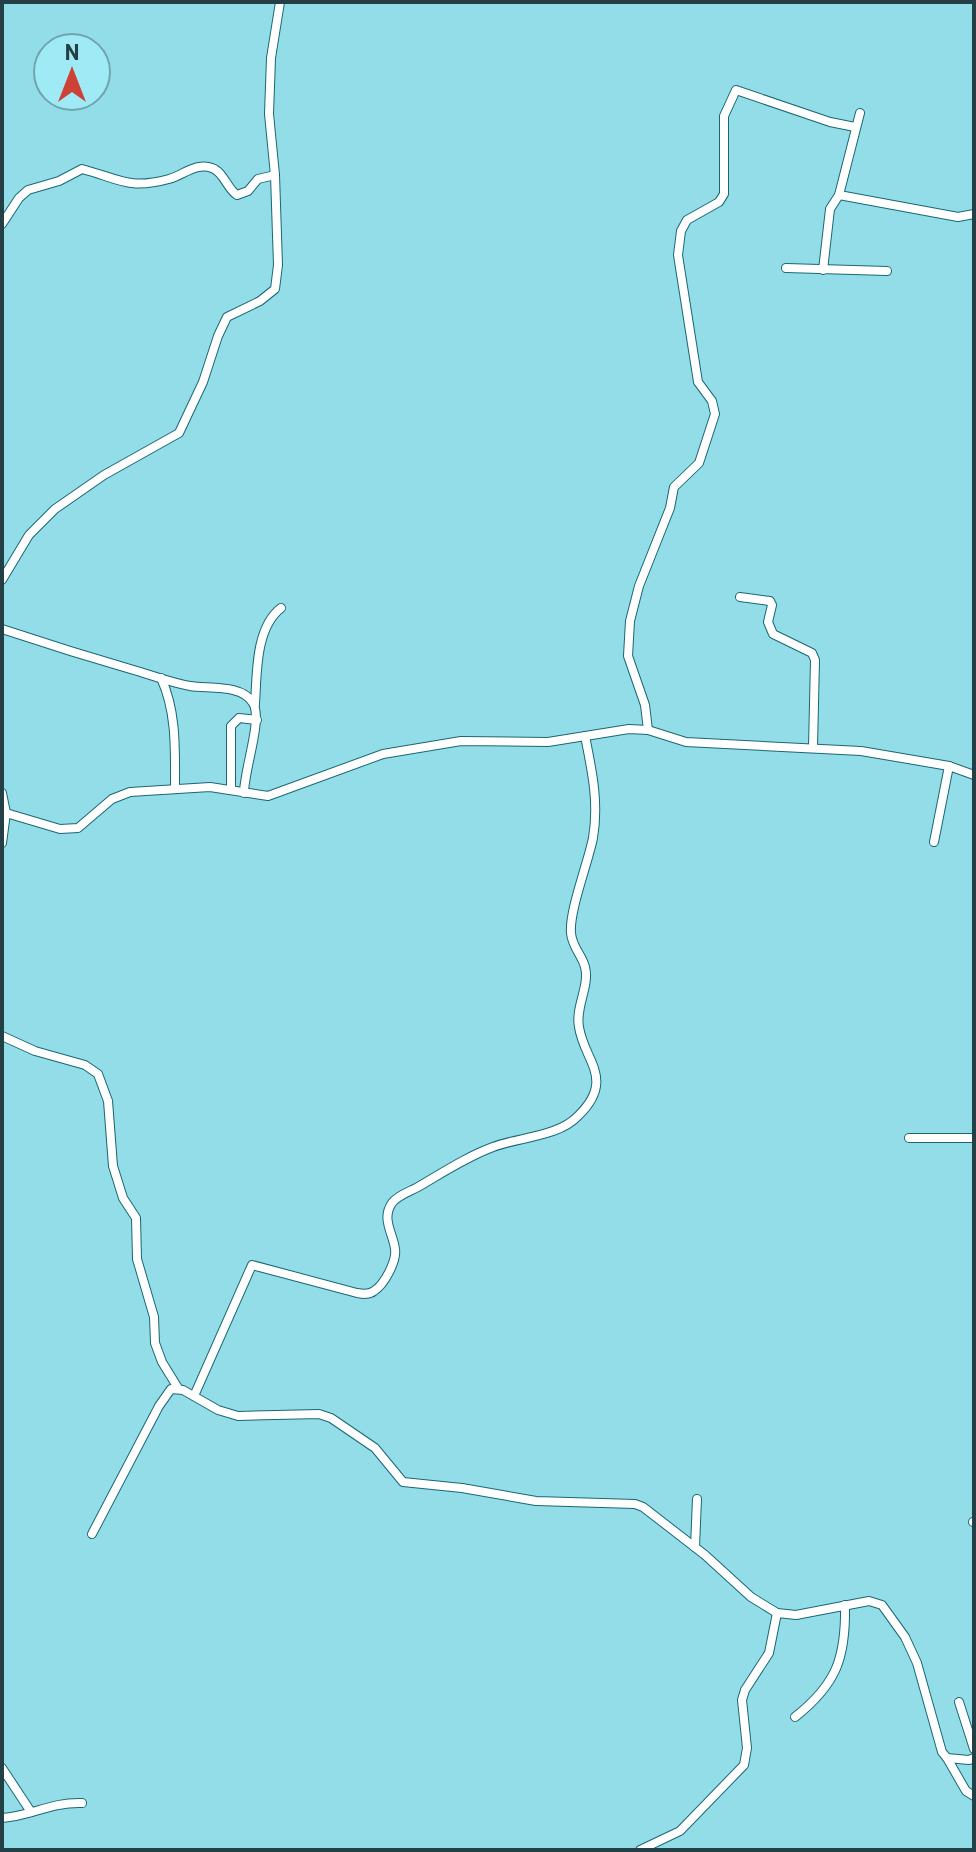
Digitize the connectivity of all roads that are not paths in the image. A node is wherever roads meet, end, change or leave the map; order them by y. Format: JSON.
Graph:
{"nodes":[{"id":1,"x":280,"y":2,"type":"edge"},
{"id":2,"x":860,"y":113,"type":"dead end"},
{"id":3,"x":855,"y":127,"type":"junction"},
{"id":4,"x":275,"y":175,"type":"junction"},
{"id":5,"x":839,"y":195,"type":"junction"},
{"id":6,"x":974,"y":214,"type":"edge"},
{"id":7,"x":2,"y":224,"type":"edge"},
{"id":8,"x":786,"y":268,"type":"dead end"},
{"id":9,"x":823,"y":270,"type":"junction"},
{"id":10,"x":887,"y":271,"type":"dead end"},
{"id":11,"x":2,"y":580,"type":"edge"},
{"id":12,"x":740,"y":597,"type":"dead end"},
{"id":13,"x":281,"y":608,"type":"dead end"},
{"id":14,"x":2,"y":629,"type":"edge"},
{"id":15,"x":161,"y":678,"type":"junction"},
{"id":16,"x":255,"y":704,"type":"junction"},
{"id":17,"x":257,"y":720,"type":"junction"},
{"id":18,"x":648,"y":730,"type":"junction"},
{"id":19,"x":585,"y":736,"type":"junction"},
{"id":20,"x":813,"y":747,"type":"junction"},
{"id":21,"x":949,"y":766,"type":"junction"},
{"id":22,"x":974,"y":775,"type":"edge"},
{"id":23,"x":175,"y":789,"type":"junction"},
{"id":24,"x":231,"y":790,"type":"junction"},
{"id":25,"x":2,"y":793,"type":"edge"},
{"id":26,"x":244,"y":793,"type":"junction"},
{"id":27,"x":6,"y":813,"type":"junction"},
{"id":28,"x":934,"y":842,"type":"dead end"},
{"id":29,"x":2,"y":843,"type":"edge"},
{"id":30,"x":2,"y":1036,"type":"edge"},
{"id":31,"x":909,"y":1138,"type":"dead end"},
{"id":32,"x":974,"y":1138,"type":"edge"},
{"id":33,"x":178,"y":1388,"type":"junction"},
{"id":34,"x":194,"y":1396,"type":"junction"},
{"id":35,"x":697,"y":1499,"type":"dead end"},
{"id":36,"x":92,"y":1534,"type":"dead end"},
{"id":37,"x":695,"y":1547,"type":"junction"},
{"id":38,"x":845,"y":1605,"type":"junction"},
{"id":39,"x":777,"y":1613,"type":"junction"},
{"id":40,"x":959,"y":1702,"type":"dead end"},
{"id":41,"x":795,"y":1717,"type":"dead end"},
{"id":42,"x":974,"y":1749,"type":"edge"},
{"id":43,"x":947,"y":1758,"type":"junction"},
{"id":44,"x":974,"y":1758,"type":"edge"},
{"id":45,"x":2,"y":1768,"type":"edge"},
{"id":46,"x":974,"y":1796,"type":"edge"},
{"id":47,"x":82,"y":1803,"type":"dead end"},
{"id":48,"x":31,"y":1812,"type":"junction"},
{"id":49,"x":2,"y":1818,"type":"edge"},
{"id":50,"x":640,"y":1850,"type":"edge"}],
"edges":[{"from":1,"to":4,"type":"street"},
{"from":2,"to":3,"type":"street"},
{"from":3,"to":5,"type":"street"},
{"from":3,"to":18,"type":"street"},
{"from":4,"to":7,"type":"street"},
{"from":4,"to":11,"type":"street"},
{"from":5,"to":6,"type":"street"},
{"from":5,"to":9,"type":"street"},
{"from":8,"to":9,"type":"street"},
{"from":9,"to":10,"type":"street"},
{"from":12,"to":20,"type":"street"},
{"from":13,"to":16,"type":"street"},
{"from":14,"to":15,"type":"street"},
{"from":15,"to":16,"type":"street"},
{"from":15,"to":23,"type":"street"},
{"from":16,"to":17,"type":"street"},
{"from":17,"to":24,"type":"street"},
{"from":17,"to":26,"type":"street"},
{"from":18,"to":19,"type":"street"},
{"from":18,"to":20,"type":"street"},
{"from":19,"to":26,"type":"street"},
{"from":19,"to":34,"type":"street"},
{"from":20,"to":21,"type":"street"},
{"from":21,"to":22,"type":"street"},
{"from":21,"to":28,"type":"street"},
{"from":23,"to":24,"type":"street"},
{"from":23,"to":27,"type":"street"},
{"from":24,"to":26,"type":"street"},
{"from":25,"to":27,"type":"street"},
{"from":27,"to":29,"type":"street"},
{"from":30,"to":33,"type":"street"},
{"from":31,"to":32,"type":"street"},
{"from":33,"to":34,"type":"street"},
{"from":33,"to":36,"type":"street"},
{"from":34,"to":37,"type":"street"},
{"from":35,"to":37,"type":"street"},
{"from":37,"to":39,"type":"street"},
{"from":38,"to":39,"type":"street"},
{"from":38,"to":41,"type":"street"},
{"from":38,"to":43,"type":"street"},
{"from":39,"to":50,"type":"street"},
{"from":40,"to":42,"type":"street"},
{"from":43,"to":44,"type":"street"},
{"from":43,"to":46,"type":"street"},
{"from":45,"to":48,"type":"street"},
{"from":47,"to":48,"type":"street"},
{"from":48,"to":49,"type":"street"}]}
